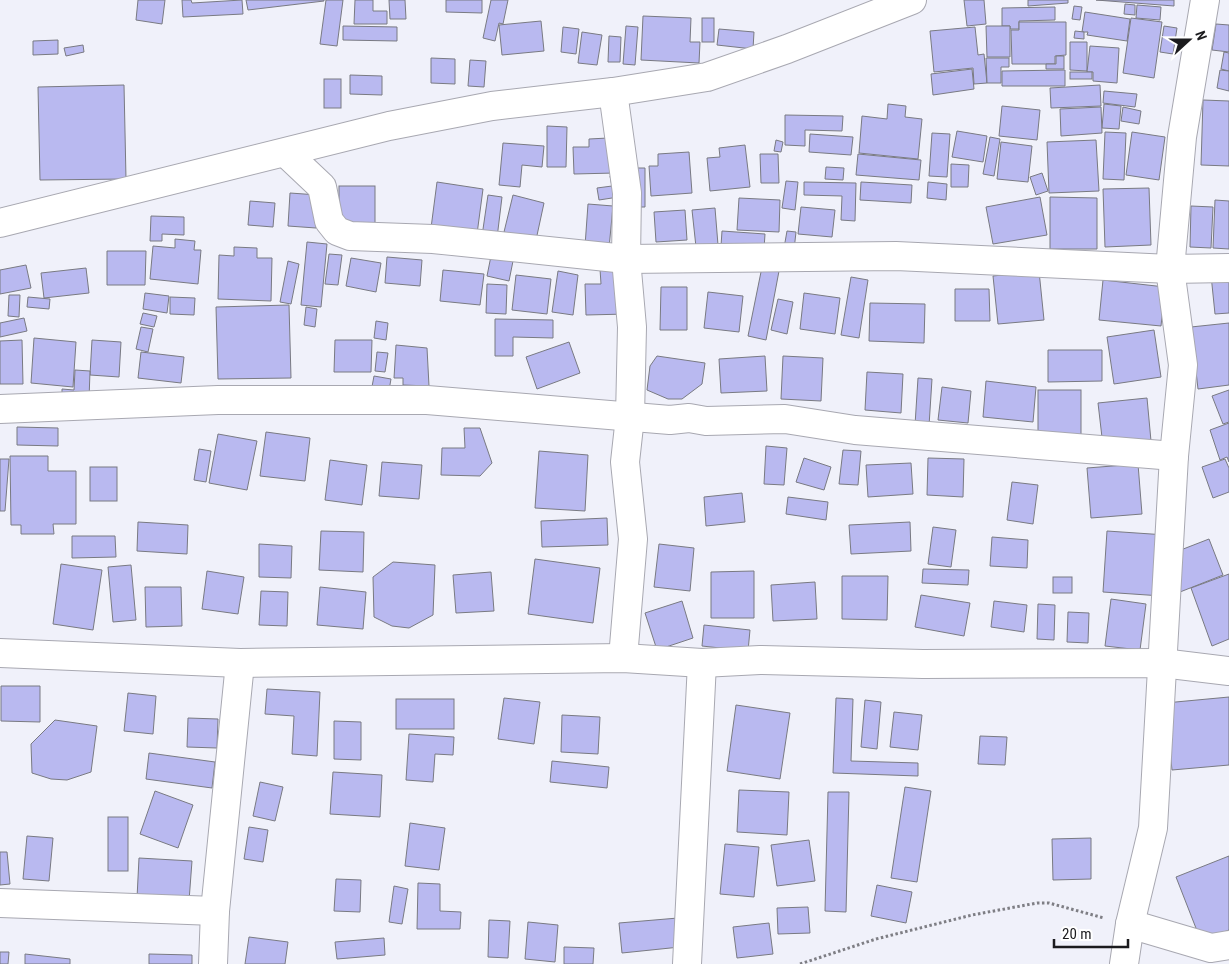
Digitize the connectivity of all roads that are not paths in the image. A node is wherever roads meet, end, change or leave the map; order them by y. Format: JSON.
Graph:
{"nodes":[{"id":1,"x":912,"y":0,"type":"edge"},
{"id":2,"x":1205,"y":0,"type":"edge"},
{"id":3,"x":613,"y":92,"type":"junction"},
{"id":4,"x":286,"y":153,"type":"junction"},
{"id":5,"x":0,"y":223,"type":"edge"},
{"id":6,"x":626,"y":259,"type":"junction"},
{"id":7,"x":1170,"y":268,"type":"junction"},
{"id":8,"x":1229,"y":268,"type":"edge"},
{"id":9,"x":0,"y":409,"type":"edge"},
{"id":10,"x":630,"y":417,"type":"junction"},
{"id":11,"x":1174,"y":456,"type":"junction"},
{"id":12,"x":0,"y":652,"type":"edge"},
{"id":13,"x":623,"y":658,"type":"junction"},
{"id":14,"x":240,"y":663,"type":"junction"},
{"id":15,"x":702,"y":663,"type":"junction"},
{"id":16,"x":1162,"y":663,"type":"junction"},
{"id":17,"x":1229,"y":671,"type":"edge"},
{"id":18,"x":0,"y":903,"type":"edge"},
{"id":19,"x":215,"y":911,"type":"junction"},
{"id":20,"x":1130,"y":924,"type":"junction"},
{"id":21,"x":1229,"y":946,"type":"edge"},
{"id":22,"x":213,"y":964,"type":"edge"},
{"id":23,"x":687,"y":964,"type":"edge"},
{"id":24,"x":1124,"y":964,"type":"edge"}],
"edges":[{"from":1,"to":3,"type":"street"},
{"from":2,"to":7,"type":"street"},
{"from":3,"to":4,"type":"street"},
{"from":3,"to":6,"type":"street"},
{"from":4,"to":5,"type":"street"},
{"from":4,"to":6,"type":"street"},
{"from":6,"to":7,"type":"street"},
{"from":6,"to":10,"type":"street"},
{"from":7,"to":8,"type":"street"},
{"from":7,"to":11,"type":"street"},
{"from":9,"to":10,"type":"street"},
{"from":10,"to":11,"type":"street"},
{"from":10,"to":13,"type":"street"},
{"from":11,"to":16,"type":"street"},
{"from":12,"to":14,"type":"street"},
{"from":13,"to":14,"type":"street"},
{"from":13,"to":15,"type":"street"},
{"from":14,"to":19,"type":"street"},
{"from":15,"to":16,"type":"street"},
{"from":15,"to":23,"type":"street"},
{"from":16,"to":17,"type":"street"},
{"from":16,"to":20,"type":"street"},
{"from":18,"to":19,"type":"street"},
{"from":19,"to":22,"type":"street"},
{"from":20,"to":21,"type":"street"},
{"from":20,"to":24,"type":"street"}]}
